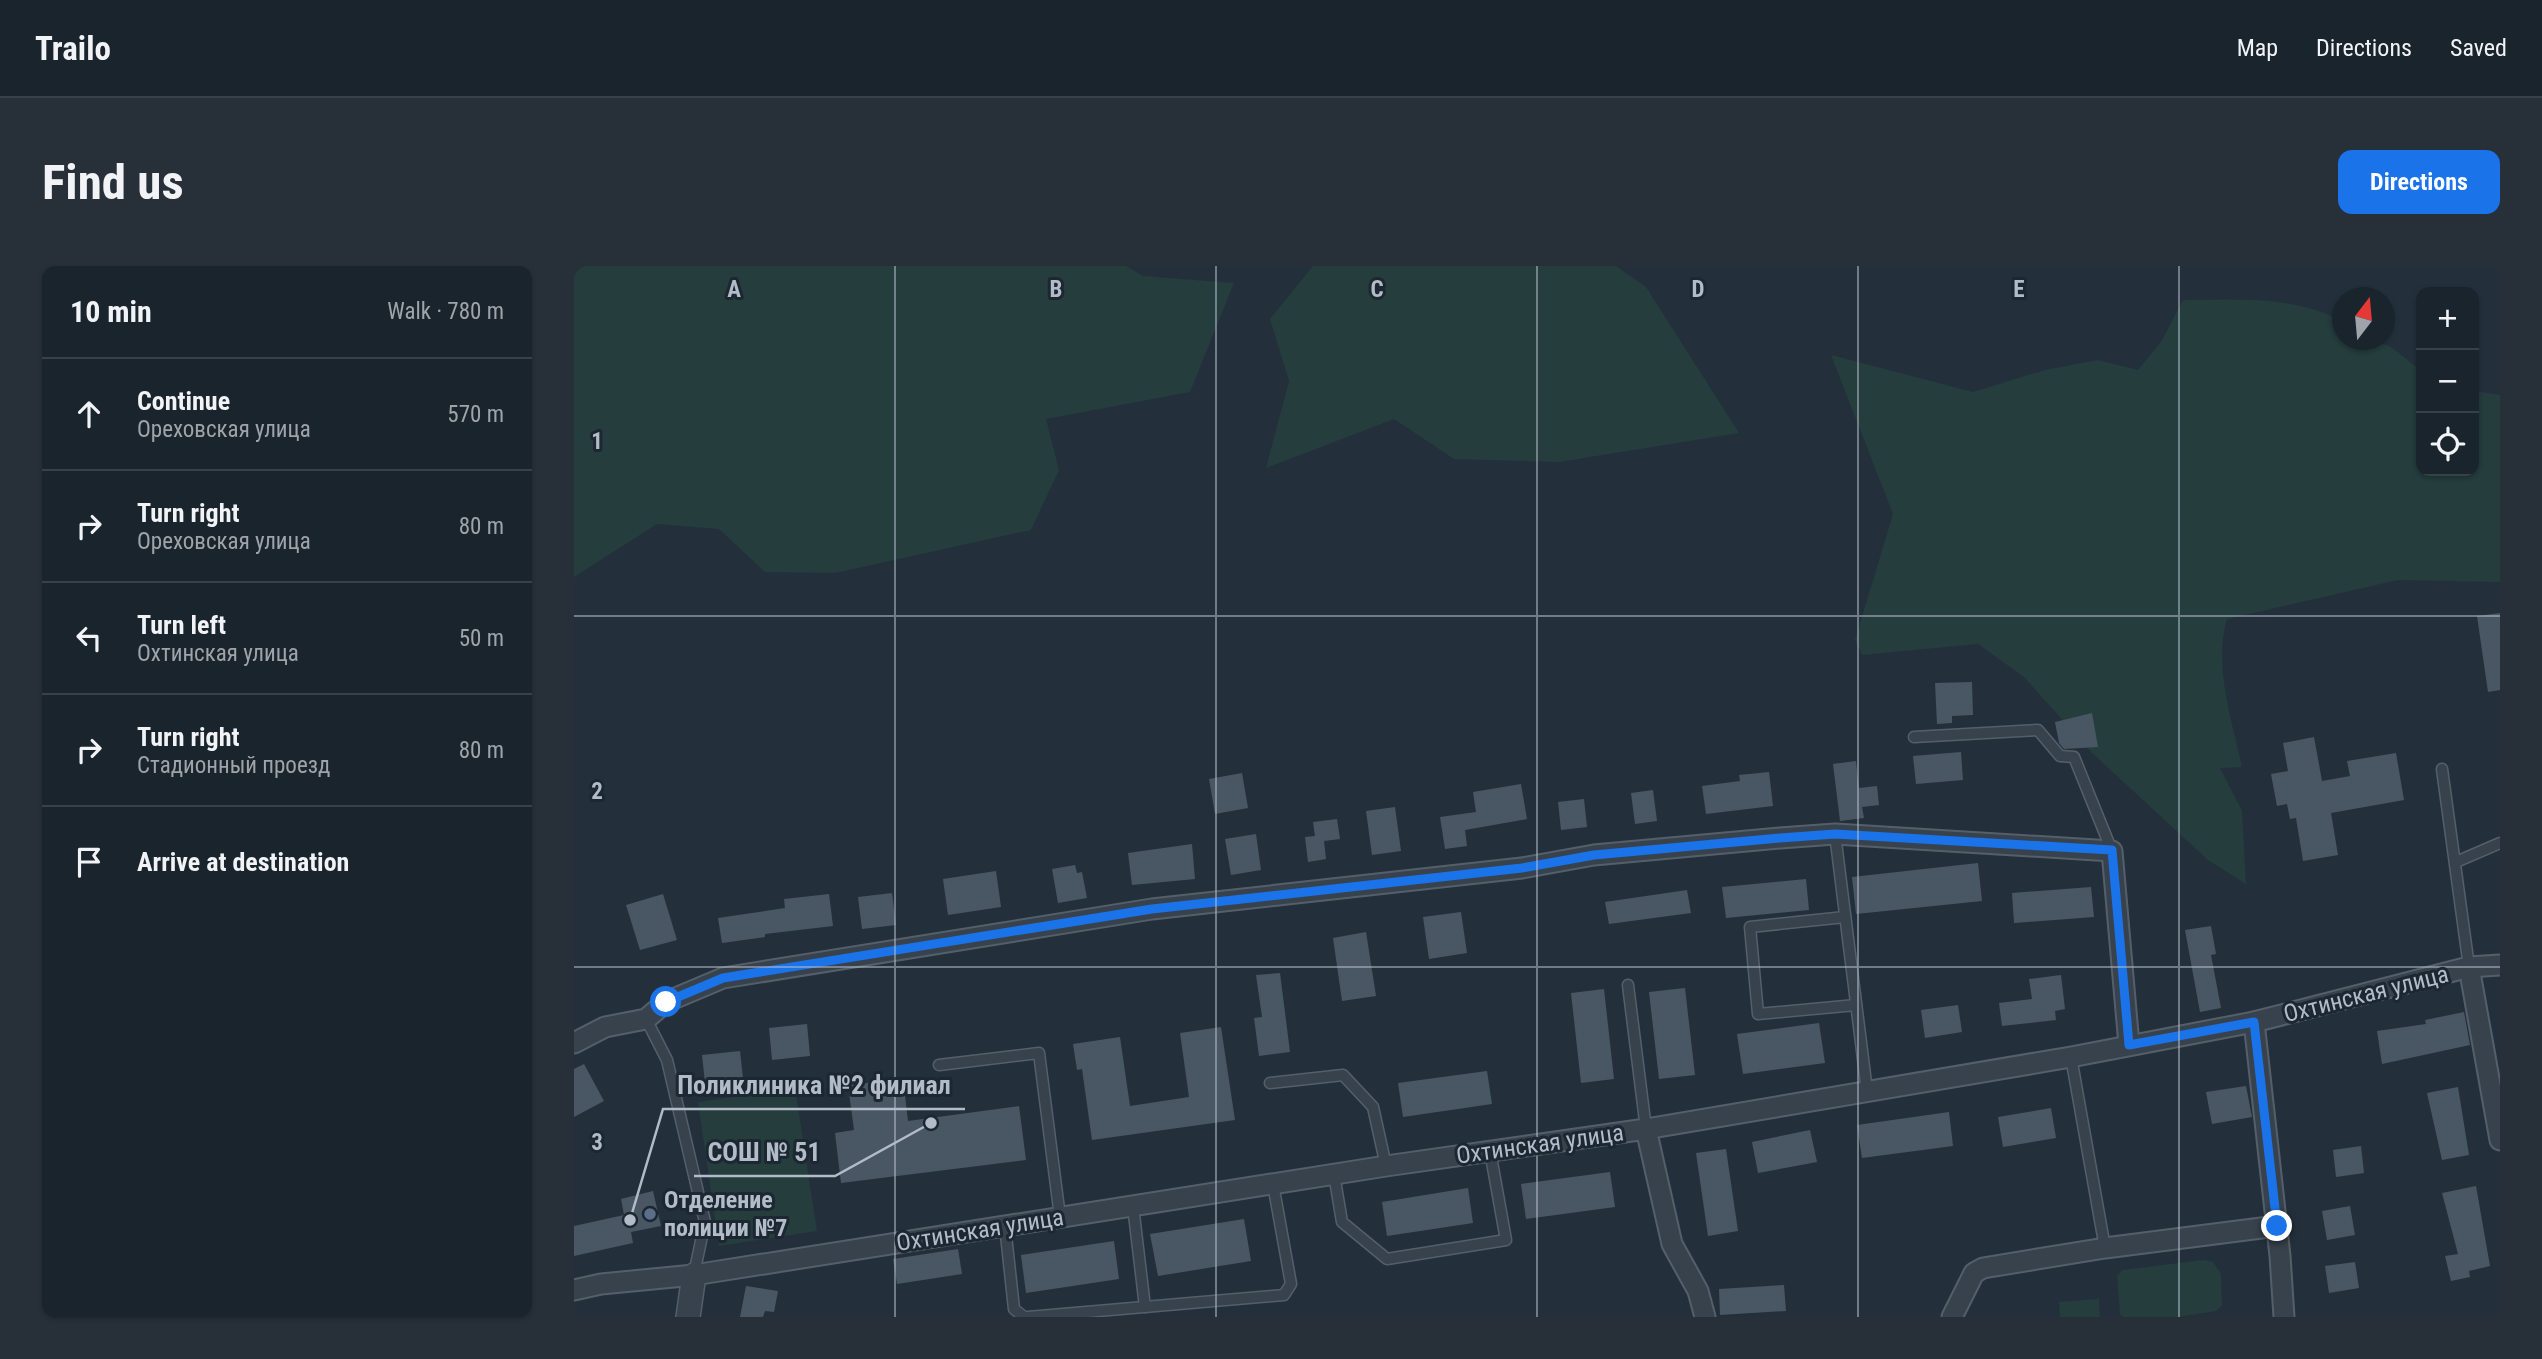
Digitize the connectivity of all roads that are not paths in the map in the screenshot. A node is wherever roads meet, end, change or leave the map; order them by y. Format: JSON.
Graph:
{"nodes":[{"id":1,"x":1914,"y":737,"type":"dead end"},
{"id":2,"x":2442,"y":769,"type":"dead end"},
{"id":3,"x":1835,"y":834,"type":"junction"},
{"id":4,"x":2500,"y":843,"type":"edge"},
{"id":5,"x":2112,"y":850,"type":"junction"},
{"id":6,"x":2456,"y":862,"type":"junction"},
{"id":7,"x":1845,"y":917,"type":"junction"},
{"id":8,"x":2500,"y":965,"type":"edge"},
{"id":9,"x":2469,"y":967,"type":"junction"},
{"id":10,"x":1628,"y":985,"type":"dead end"},
{"id":11,"x":1856,"y":1004,"type":"junction"},
{"id":12,"x":646,"y":1019,"type":"junction"},
{"id":13,"x":2254,"y":1022,"type":"junction"},
{"id":14,"x":574,"y":1043,"type":"edge"},
{"id":15,"x":2129,"y":1045,"type":"junction"},
{"id":16,"x":2071,"y":1057,"type":"junction"},
{"id":17,"x":939,"y":1065,"type":"dead end"},
{"id":18,"x":1270,"y":1083,"type":"dead end"},
{"id":19,"x":1867,"y":1091,"type":"junction"},
{"id":20,"x":1646,"y":1129,"type":"junction"},
{"id":21,"x":2500,"y":1140,"type":"edge"},
{"id":22,"x":1490,"y":1152,"type":"junction"},
{"id":23,"x":1385,"y":1166,"type":"junction"},
{"id":24,"x":1334,"y":1174,"type":"junction"},
{"id":25,"x":1273,"y":1184,"type":"junction"},
{"id":26,"x":1133,"y":1206,"type":"junction"},
{"id":27,"x":1060,"y":1217,"type":"junction"},
{"id":28,"x":1005,"y":1226,"type":"junction"},
{"id":29,"x":2277,"y":1226,"type":"junction"},
{"id":30,"x":2105,"y":1248,"type":"junction"},
{"id":31,"x":694,"y":1275,"type":"junction"},
{"id":32,"x":574,"y":1290,"type":"edge"},
{"id":33,"x":1145,"y":1307,"type":"junction"},
{"id":34,"x":688,"y":1317,"type":"edge"},
{"id":35,"x":1026,"y":1317,"type":"edge"},
{"id":36,"x":1705,"y":1317,"type":"edge"},
{"id":37,"x":1952,"y":1317,"type":"edge"},
{"id":38,"x":2284,"y":1317,"type":"edge"}],
"edges":[{"from":1,"to":5,"type":"lane"},
{"from":2,"to":6,"type":"lane"},
{"from":3,"to":5,"type":"street"},
{"from":3,"to":7,"type":"lane"},
{"from":3,"to":12,"type":"street"},
{"from":4,"to":6,"type":"lane"},
{"from":5,"to":15,"type":"street"},
{"from":6,"to":9,"type":"lane"},
{"from":7,"to":11,"type":"lane"},
{"from":7,"to":11,"type":"lane"},
{"from":8,"to":9,"type":"street","name":"Охтинская улица"},
{"from":9,"to":13,"type":"street","name":"Охтинская улица"},
{"from":9,"to":21,"type":"street"},
{"from":10,"to":20,"type":"lane"},
{"from":11,"to":19,"type":"lane"},
{"from":12,"to":14,"type":"street"},
{"from":12,"to":31,"type":"lane"},
{"from":13,"to":15,"type":"street","name":"Охтинская улица"},
{"from":13,"to":29,"type":"street"},
{"from":15,"to":16,"type":"street","name":"Охтинская улица"},
{"from":16,"to":19,"type":"street","name":"Охтинская улица"},
{"from":16,"to":30,"type":"lane"},
{"from":17,"to":27,"type":"lane"},
{"from":18,"to":23,"type":"lane"},
{"from":19,"to":20,"type":"street","name":"Охтинская улица"},
{"from":20,"to":22,"type":"street","name":"Охтинская улица"},
{"from":20,"to":36,"type":"street"},
{"from":22,"to":23,"type":"street","name":"Охтинская улица"},
{"from":22,"to":24,"type":"lane"},
{"from":23,"to":24,"type":"street","name":"Охтинская улица"},
{"from":24,"to":25,"type":"street","name":"Охтинская улица"},
{"from":25,"to":26,"type":"street","name":"Охтинская улица"},
{"from":25,"to":33,"type":"lane"},
{"from":26,"to":27,"type":"street","name":"Охтинская улица"},
{"from":26,"to":33,"type":"lane"},
{"from":27,"to":28,"type":"street","name":"Охтинская улица"},
{"from":28,"to":31,"type":"street","name":"Охтинская улица"},
{"from":28,"to":35,"type":"lane"},
{"from":29,"to":30,"type":"street"},
{"from":29,"to":38,"type":"street"},
{"from":30,"to":37,"type":"street"},
{"from":31,"to":32,"type":"street","name":"Охтинская улица"},
{"from":31,"to":34,"type":"street"},
{"from":33,"to":35,"type":"lane"}]}
